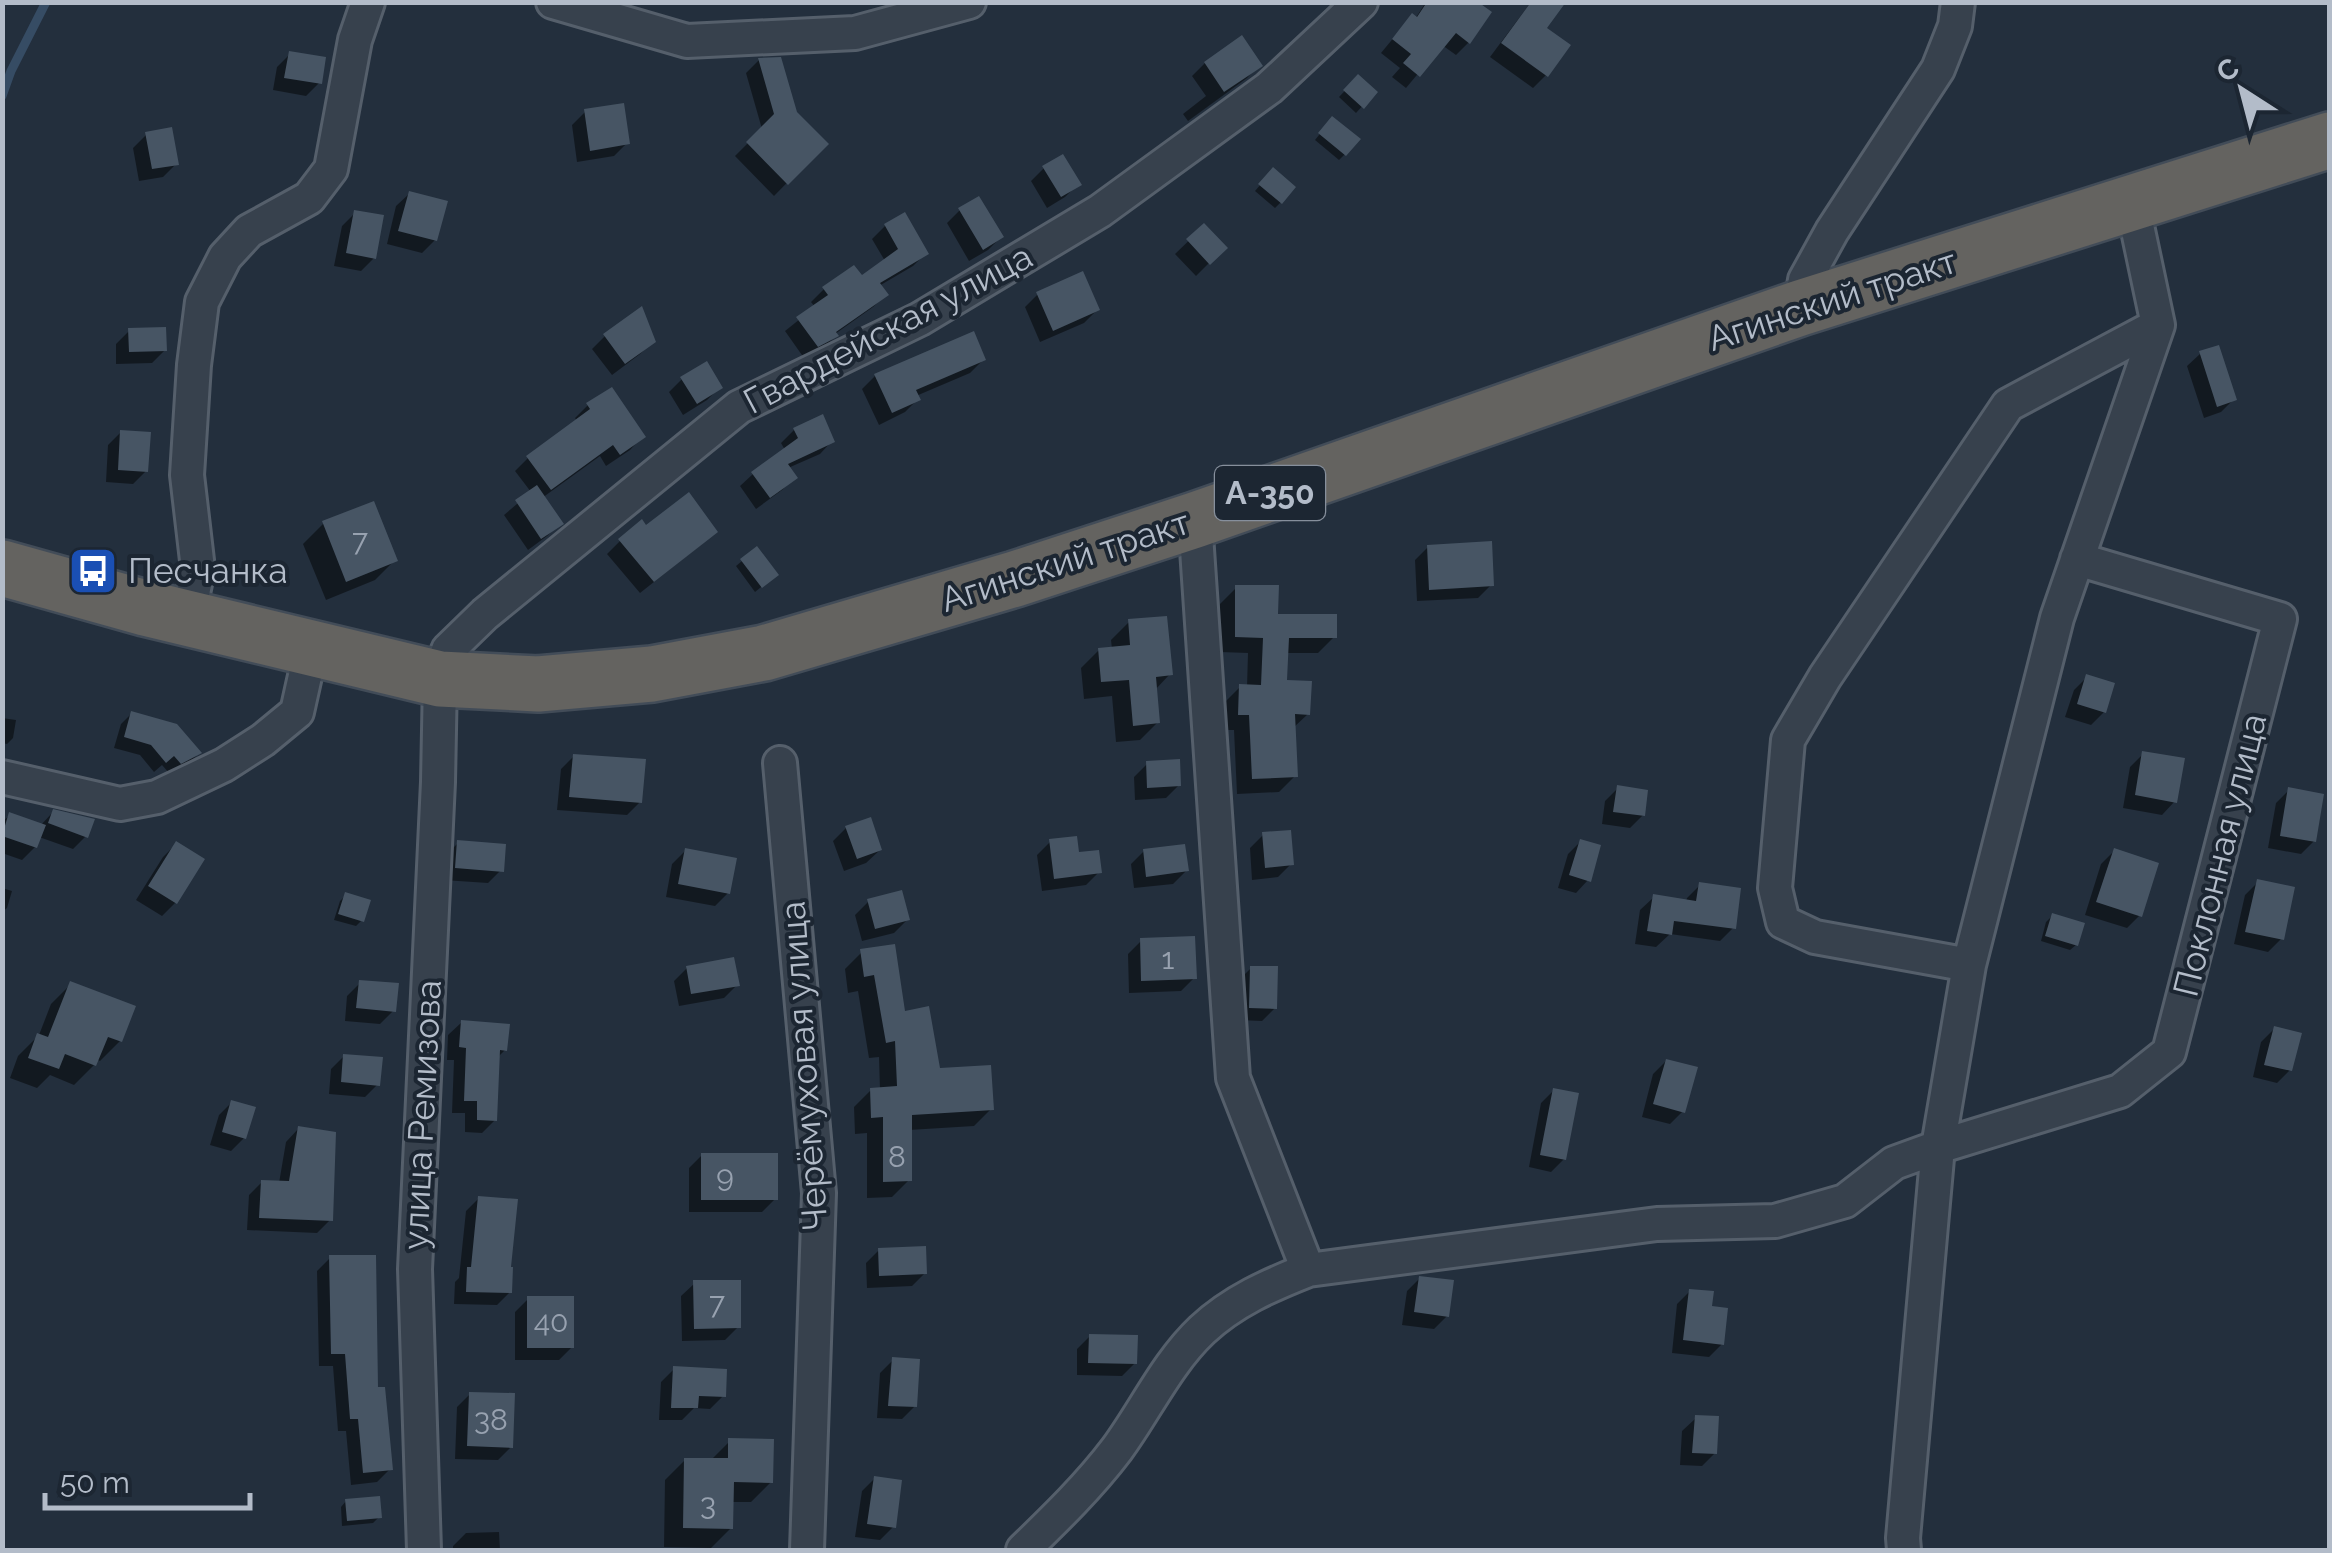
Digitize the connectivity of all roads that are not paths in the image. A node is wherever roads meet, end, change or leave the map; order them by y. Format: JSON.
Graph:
{"nodes":[{"id":1,"x":368,"y":2,"type":"edge"},
{"id":2,"x":553,"y":2,"type":"edge"},
{"id":3,"x":969,"y":2,"type":"edge"},
{"id":4,"x":1361,"y":2,"type":"edge"},
{"id":5,"x":1958,"y":2,"type":"edge"},
{"id":6,"x":2330,"y":140,"type":"edge"},
{"id":7,"x":2132,"y":202,"type":"junction"},
{"id":8,"x":1800,"y":308,"type":"junction"},
{"id":9,"x":2158,"y":324,"type":"junction"},
{"id":10,"x":1195,"y":520,"type":"junction"},
{"id":11,"x":2078,"y":559,"type":"junction"},
{"id":12,"x":2,"y":568,"type":"edge"},
{"id":13,"x":188,"y":618,"type":"junction"},
{"id":14,"x":311,"y":650,"type":"junction"},
{"id":15,"x":440,"y":679,"type":"junction"},
{"id":16,"x":780,"y":763,"type":"dead end"},
{"id":17,"x":2,"y":777,"type":"edge"},
{"id":18,"x":1969,"y":965,"type":"junction"},
{"id":19,"x":1938,"y":1147,"type":"junction"},
{"id":20,"x":1308,"y":1270,"type":"junction"},
{"id":21,"x":424,"y":1550,"type":"edge"},
{"id":22,"x":807,"y":1550,"type":"edge"},
{"id":23,"x":1023,"y":1550,"type":"edge"},
{"id":24,"x":1904,"y":1550,"type":"edge"}],
"edges":[{"from":1,"to":13,"type":"street"},
{"from":2,"to":3,"type":"street"},
{"from":4,"to":15,"type":"street","name":"Гвардейская улица"},
{"from":5,"to":8,"type":"street"},
{"from":6,"to":7,"type":"highway","name":"Агинский тракт","number":"А-350"},
{"from":7,"to":8,"type":"highway","name":"Агинский тракт","number":"А-350"},
{"from":7,"to":9,"type":"street"},
{"from":8,"to":10,"type":"highway","name":"Агинский тракт","number":"А-350"},
{"from":9,"to":11,"type":"street"},
{"from":9,"to":18,"type":"street"},
{"from":10,"to":15,"type":"highway","name":"Агинский тракт","number":"А-350"},
{"from":10,"to":20,"type":"street"},
{"from":11,"to":18,"type":"street"},
{"from":11,"to":19,"type":"street","name":"Поклонная улица"},
{"from":12,"to":13,"type":"highway","name":"Агинский тракт","number":"А-350"},
{"from":13,"to":14,"type":"highway","name":"Агинский тракт","number":"А-350"},
{"from":14,"to":15,"type":"highway","name":"Агинский тракт","number":"А-350"},
{"from":14,"to":17,"type":"street"},
{"from":15,"to":21,"type":"street","name":"улица Ремизова"},
{"from":16,"to":22,"type":"street","name":"Черёмуховая улица"},
{"from":18,"to":19,"type":"street"},
{"from":19,"to":20,"type":"street"},
{"from":19,"to":24,"type":"street"},
{"from":20,"to":23,"type":"street"}]}
